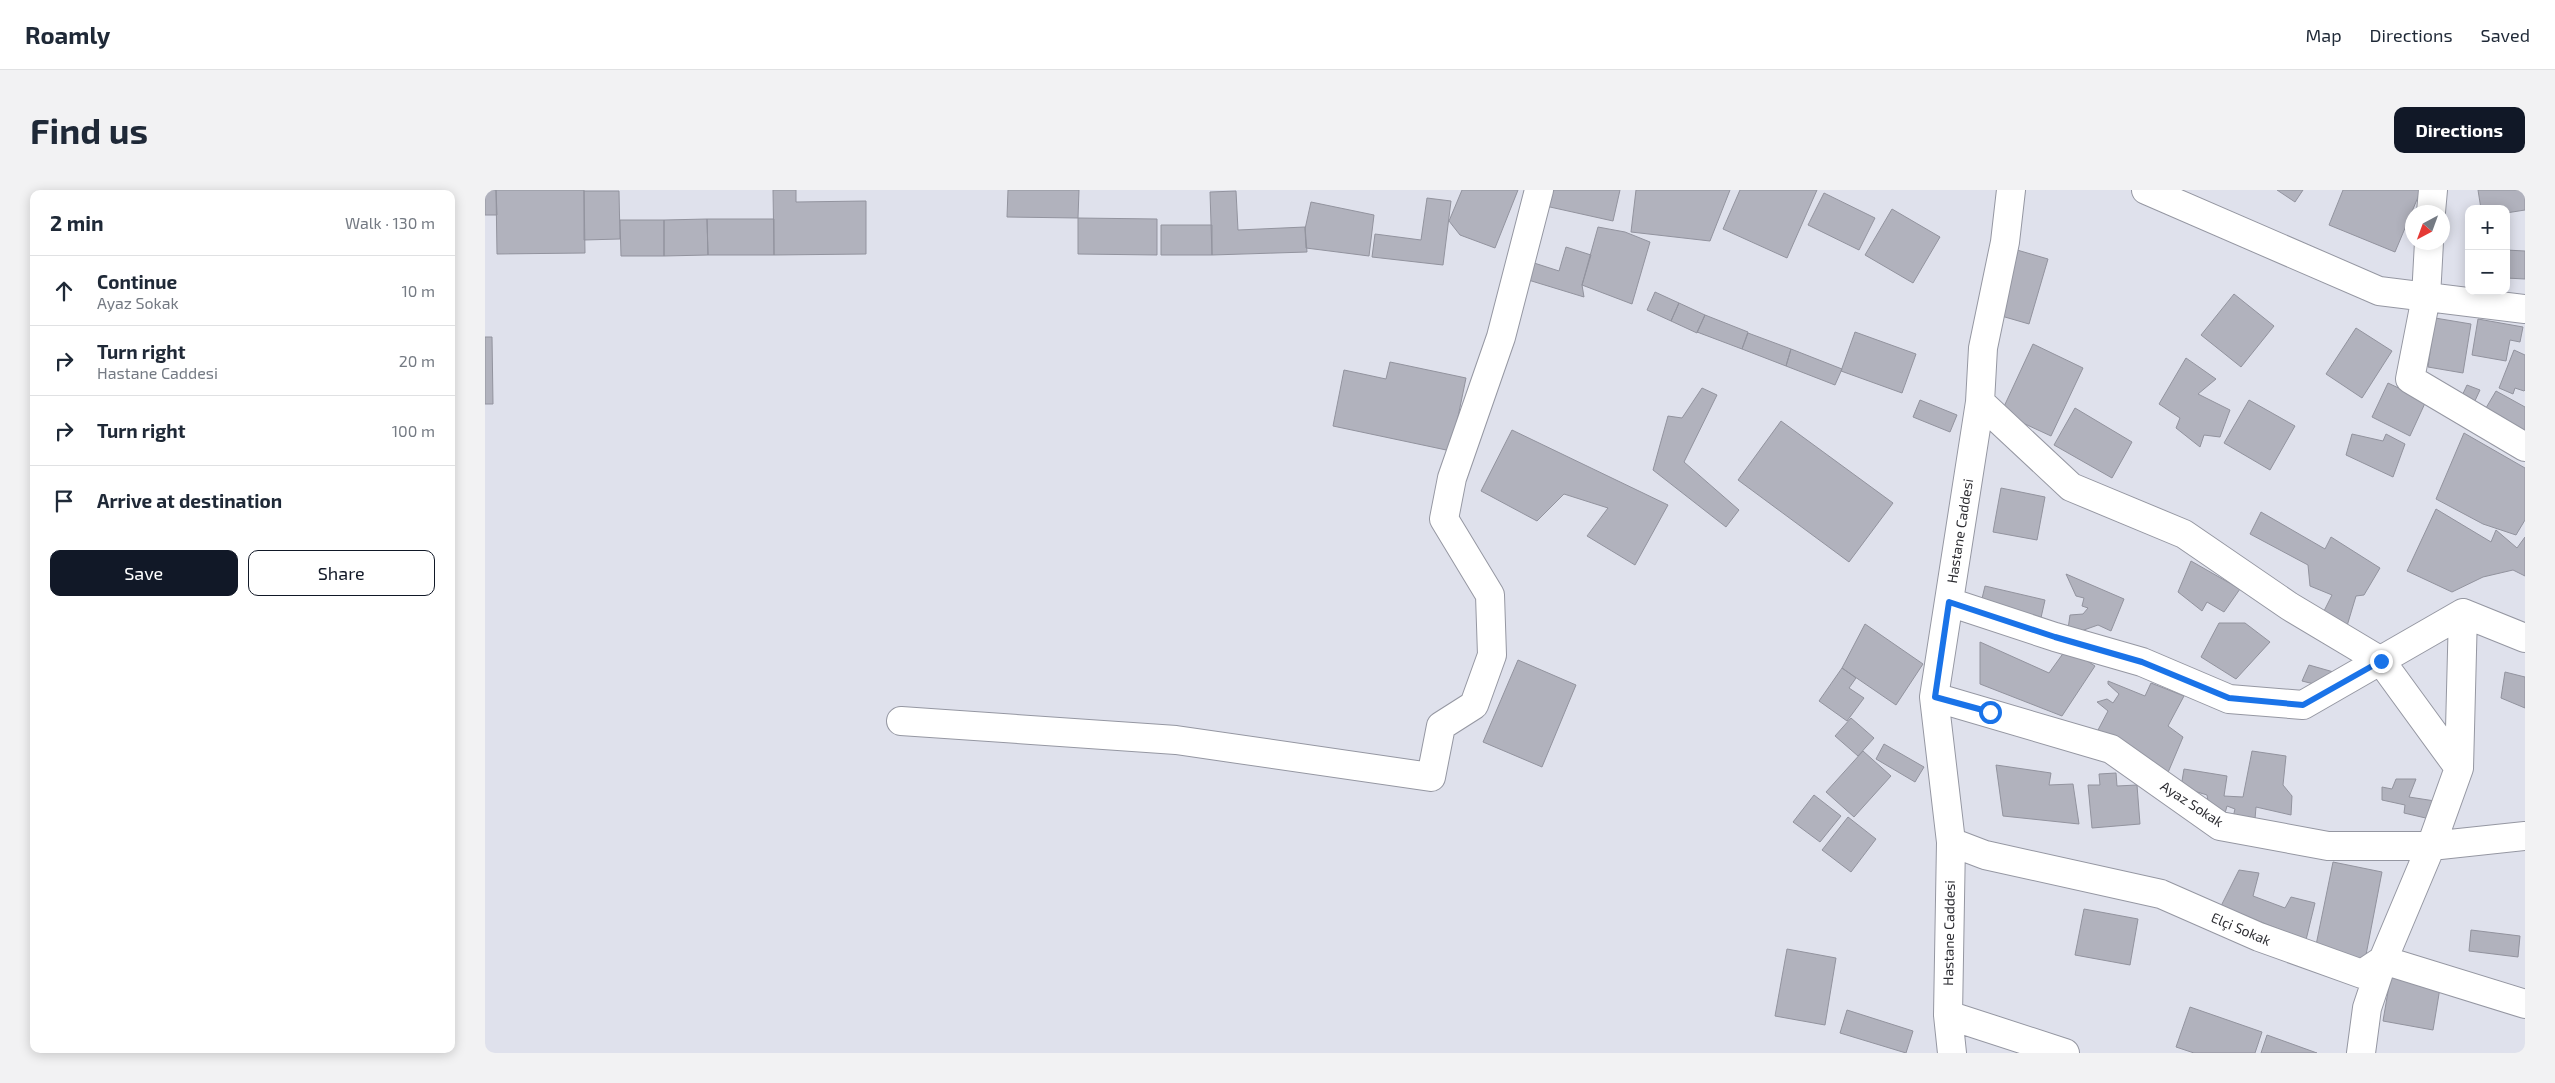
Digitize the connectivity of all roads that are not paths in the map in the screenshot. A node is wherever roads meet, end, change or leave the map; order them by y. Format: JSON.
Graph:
{"nodes":[{"id":1,"x":1539,"y":190,"type":"edge"},
{"id":2,"x":2011,"y":190,"type":"edge"},
{"id":3,"x":2146,"y":190,"type":"edge"},
{"id":4,"x":2433,"y":190,"type":"edge"},
{"id":5,"x":2432,"y":205,"type":"edge"},
{"id":6,"x":2429,"y":250,"type":"edge"},
{"id":7,"x":2426,"y":297,"type":"junction"},
{"id":8,"x":2525,"y":309,"type":"edge"},
{"id":9,"x":1980,"y":402,"type":"junction"},
{"id":10,"x":2525,"y":447,"type":"edge"},
{"id":11,"x":1949,"y":602,"type":"junction"},
{"id":12,"x":2463,"y":613,"type":"junction"},
{"id":13,"x":2525,"y":638,"type":"edge"},
{"id":14,"x":2381,"y":661,"type":"junction"},
{"id":15,"x":1935,"y":697,"type":"junction"},
{"id":16,"x":901,"y":721,"type":"dead end"},
{"id":17,"x":2459,"y":768,"type":"junction"},
{"id":18,"x":2525,"y":836,"type":"edge"},
{"id":19,"x":1951,"y":842,"type":"junction"},
{"id":20,"x":2431,"y":846,"type":"junction"},
{"id":21,"x":2383,"y":960,"type":"junction"},
{"id":22,"x":2525,"y":1004,"type":"edge"},
{"id":23,"x":1948,"y":1015,"type":"junction"},
{"id":24,"x":1952,"y":1053,"type":"edge"},
{"id":25,"x":2065,"y":1053,"type":"edge"},
{"id":26,"x":2361,"y":1053,"type":"edge"}],
"edges":[{"from":1,"to":16,"type":"street"},
{"from":2,"to":9,"type":"street","name":"Hastane Caddesi"},
{"from":3,"to":7,"type":"street"},
{"from":4,"to":5,"type":"street"},
{"from":6,"to":7,"type":"street"},
{"from":7,"to":8,"type":"street"},
{"from":7,"to":10,"type":"street"},
{"from":9,"to":11,"type":"street","name":"Hastane Caddesi"},
{"from":9,"to":14,"type":"street"},
{"from":11,"to":14,"type":"street"},
{"from":11,"to":15,"type":"street","name":"Hastane Caddesi"},
{"from":12,"to":13,"type":"street"},
{"from":12,"to":14,"type":"street"},
{"from":12,"to":17,"type":"street"},
{"from":14,"to":17,"type":"street"},
{"from":15,"to":19,"type":"street","name":"Hastane Caddesi"},
{"from":15,"to":20,"type":"street","name":"Ayaz Sokak"},
{"from":17,"to":20,"type":"street"},
{"from":18,"to":20,"type":"street","name":"Ayaz Sokak"},
{"from":19,"to":21,"type":"street","name":"Elçi Sokak"},
{"from":19,"to":23,"type":"street","name":"Hastane Caddesi"},
{"from":20,"to":21,"type":"street"},
{"from":21,"to":22,"type":"street"},
{"from":21,"to":26,"type":"street"},
{"from":23,"to":24,"type":"street","name":"Hastane Caddesi"},
{"from":23,"to":25,"type":"street"}]}
